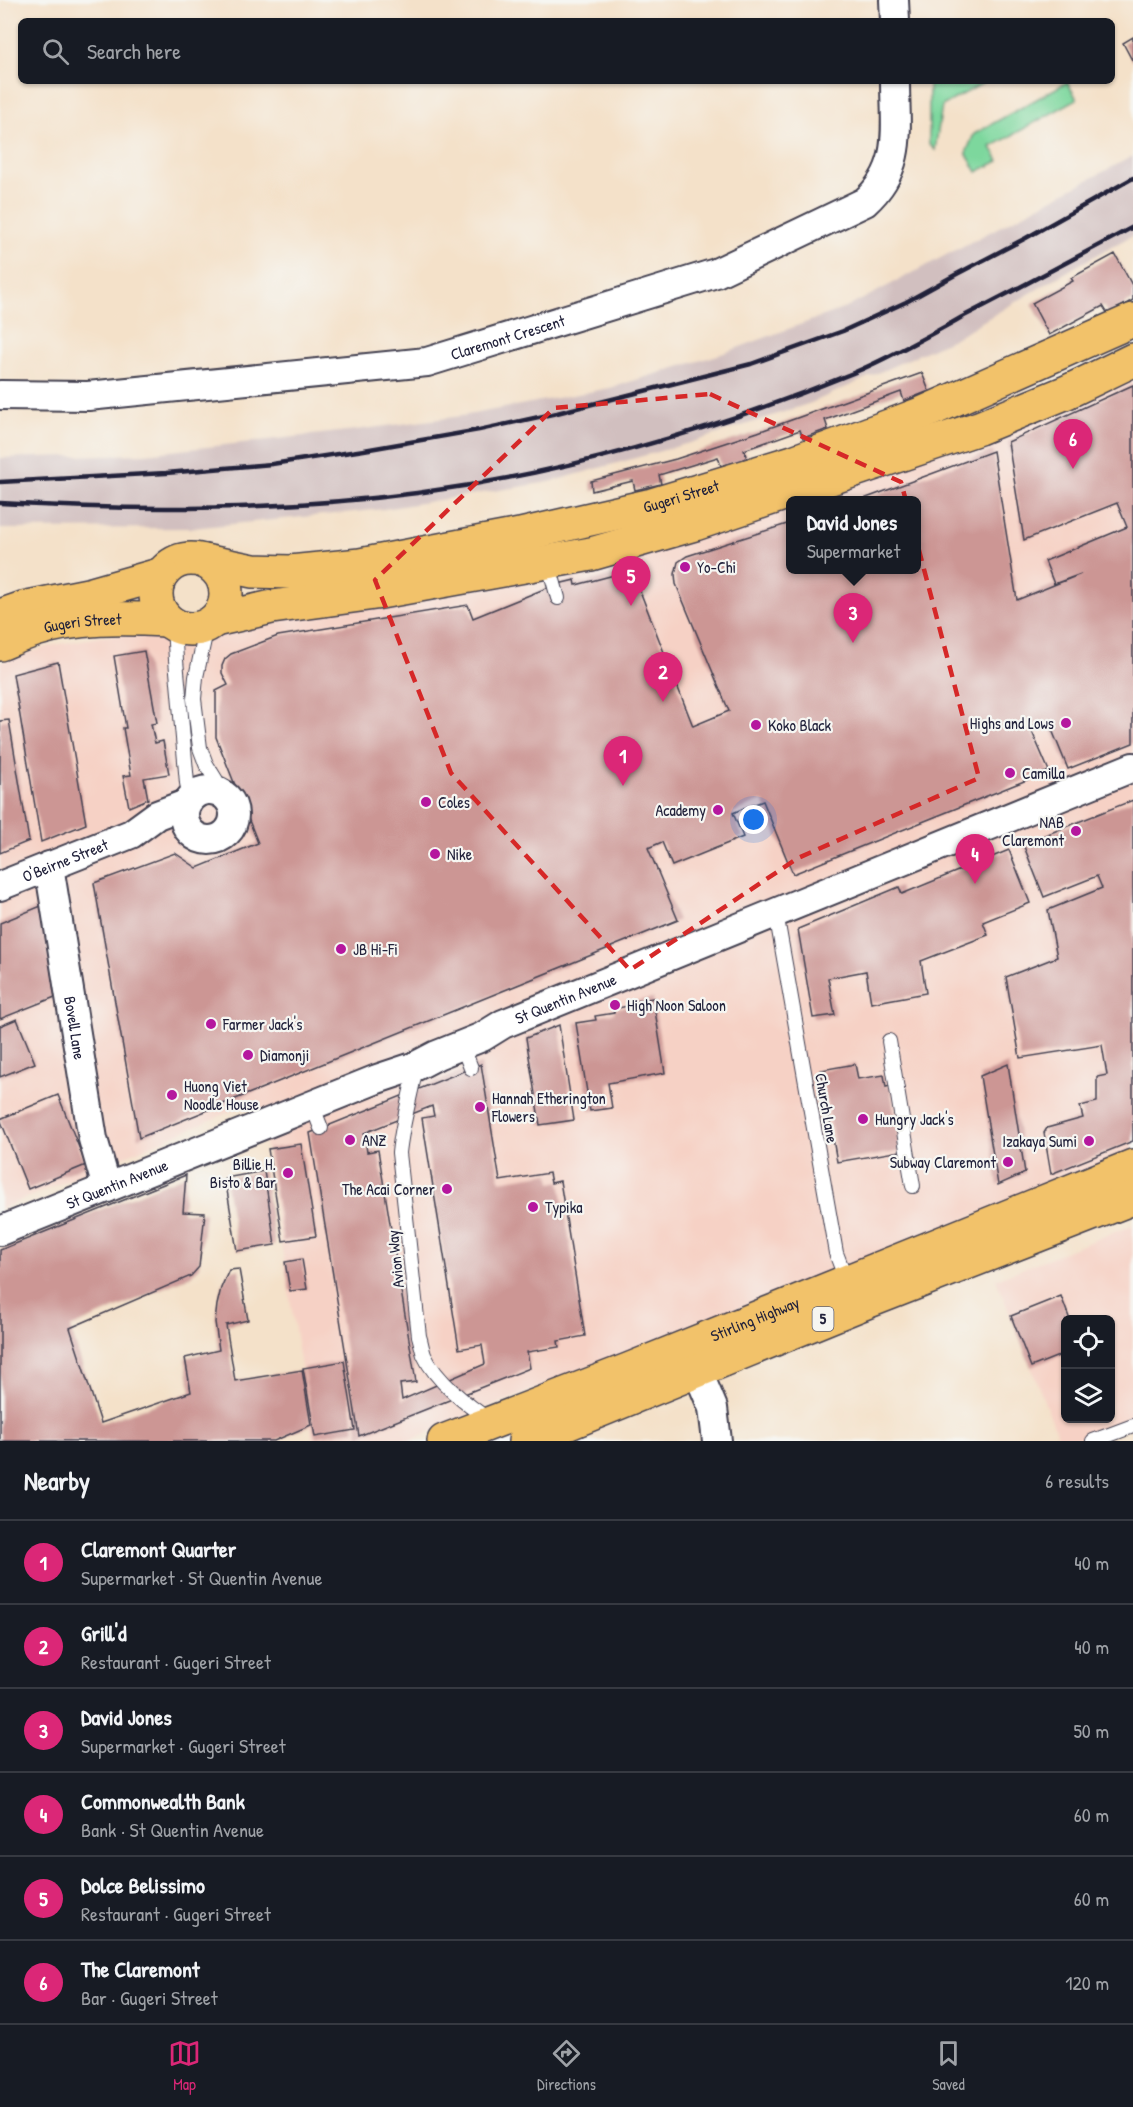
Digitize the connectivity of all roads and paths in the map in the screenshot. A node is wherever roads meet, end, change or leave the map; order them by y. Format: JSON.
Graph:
{"nodes":[{"id":1,"x":894,"y":0,"type":"edge"},
{"id":2,"x":895,"y":18,"type":"edge"},
{"id":3,"x":895,"y":84,"type":"edge"},
{"id":4,"x":1133,"y":320,"type":"edge"},
{"id":5,"x":1133,"y":360,"type":"edge"},
{"id":6,"x":0,"y":395,"type":"edge"},
{"id":7,"x":545,"y":547,"type":"junction"},
{"id":8,"x":204,"y":561,"type":"junction"},
{"id":9,"x":162,"y":574,"type":"junction"},
{"id":10,"x":558,"y":598,"type":"dead end"},
{"id":11,"x":0,"y":616,"type":"edge"},
{"id":12,"x":170,"y":623,"type":"junction"},
{"id":13,"x":211,"y":623,"type":"junction"},
{"id":14,"x":0,"y":644,"type":"edge"},
{"id":15,"x":1133,"y":766,"type":"edge"},
{"id":16,"x":225,"y":795,"type":"junction"},
{"id":17,"x":188,"y":801,"type":"junction"},
{"id":18,"x":191,"y":833,"type":"junction"},
{"id":19,"x":131,"y":834,"type":"junction"},
{"id":20,"x":49,"y":866,"type":"junction"},
{"id":21,"x":0,"y":886,"type":"edge"},
{"id":22,"x":776,"y":913,"type":"junction"},
{"id":23,"x":889,"y":1041,"type":"dead end"},
{"id":24,"x":416,"y":1066,"type":"junction"},
{"id":25,"x":1133,"y":1166,"type":"edge"},
{"id":26,"x":913,"y":1186,"type":"dead end"},
{"id":27,"x":107,"y":1188,"type":"junction"},
{"id":28,"x":1133,"y":1198,"type":"edge"},
{"id":29,"x":0,"y":1232,"type":"edge"},
{"id":30,"x":851,"y":1293,"type":"junction"},
{"id":31,"x":692,"y":1358,"type":"junction"},
{"id":32,"x":492,"y":1422,"type":"junction"},
{"id":33,"x":1133,"y":1426,"type":"edge"},
{"id":34,"x":444,"y":1441,"type":"edge"},
{"id":35,"x":525,"y":1441,"type":"edge"},
{"id":36,"x":717,"y":1441,"type":"edge"},
{"id":37,"x":1093,"y":1441,"type":"edge"}],
"edges":[{"from":1,"to":2,"type":"street"},
{"from":3,"to":6,"type":"street","name":"Claremont Crescent"},
{"from":4,"to":7,"type":"main road","name":"Gugeri Street"},
{"from":5,"to":7,"type":"main road","name":"Gugeri Street"},
{"from":7,"to":8,"type":"main road","name":"Gugeri Street"},
{"from":7,"to":10,"type":"lane"},
{"from":7,"to":13,"type":"main road","name":"Gugeri Street"},
{"from":8,"to":9,"type":"main road"},
{"from":8,"to":13,"type":"main road"},
{"from":9,"to":11,"type":"main road","name":"Gugeri Street"},
{"from":9,"to":12,"type":"main road"},
{"from":12,"to":13,"type":"main road"},
{"from":12,"to":14,"type":"main road","name":"Gugeri Street"},
{"from":12,"to":17,"type":"lane"},
{"from":13,"to":16,"type":"lane"},
{"from":15,"to":22,"type":"street","name":"St Quentin Avenue"},
{"from":16,"to":17,"type":"street"},
{"from":16,"to":18,"type":"street"},
{"from":17,"to":18,"type":"street"},
{"from":17,"to":19,"type":"street","name":"O'Beirne Street"},
{"from":18,"to":19,"type":"street","name":"O'Beirne Street"},
{"from":19,"to":20,"type":"street","name":"O'Beirne Street"},
{"from":20,"to":21,"type":"street","name":"O'Beirne Street"},
{"from":20,"to":27,"type":"street","name":"Bovell Lane"},
{"from":22,"to":24,"type":"street","name":"St Quentin Avenue"},
{"from":22,"to":30,"type":"lane","name":"Church Lane"},
{"from":23,"to":26,"type":"lane"},
{"from":24,"to":27,"type":"street","name":"St Quentin Avenue"},
{"from":24,"to":32,"type":"lane","name":"Avion Way"},
{"from":25,"to":30,"type":"main road","name":"Stirling Highway","number":"5"},
{"from":27,"to":29,"type":"street","name":"St Quentin Avenue"},
{"from":28,"to":30,"type":"main road","name":"Stirling Highway","number":"5"},
{"from":30,"to":31,"type":"main road","name":"Stirling Highway","number":"5"},
{"from":31,"to":32,"type":"main road","name":"Stirling Highway","number":"5"},
{"from":31,"to":35,"type":"main road","name":"Stirling Highway","number":"5"},
{"from":31,"to":36,"type":"street"},
{"from":32,"to":34,"type":"main road","name":"Stirling Highway","number":"5"},
{"from":33,"to":37,"type":"lane"}]}
